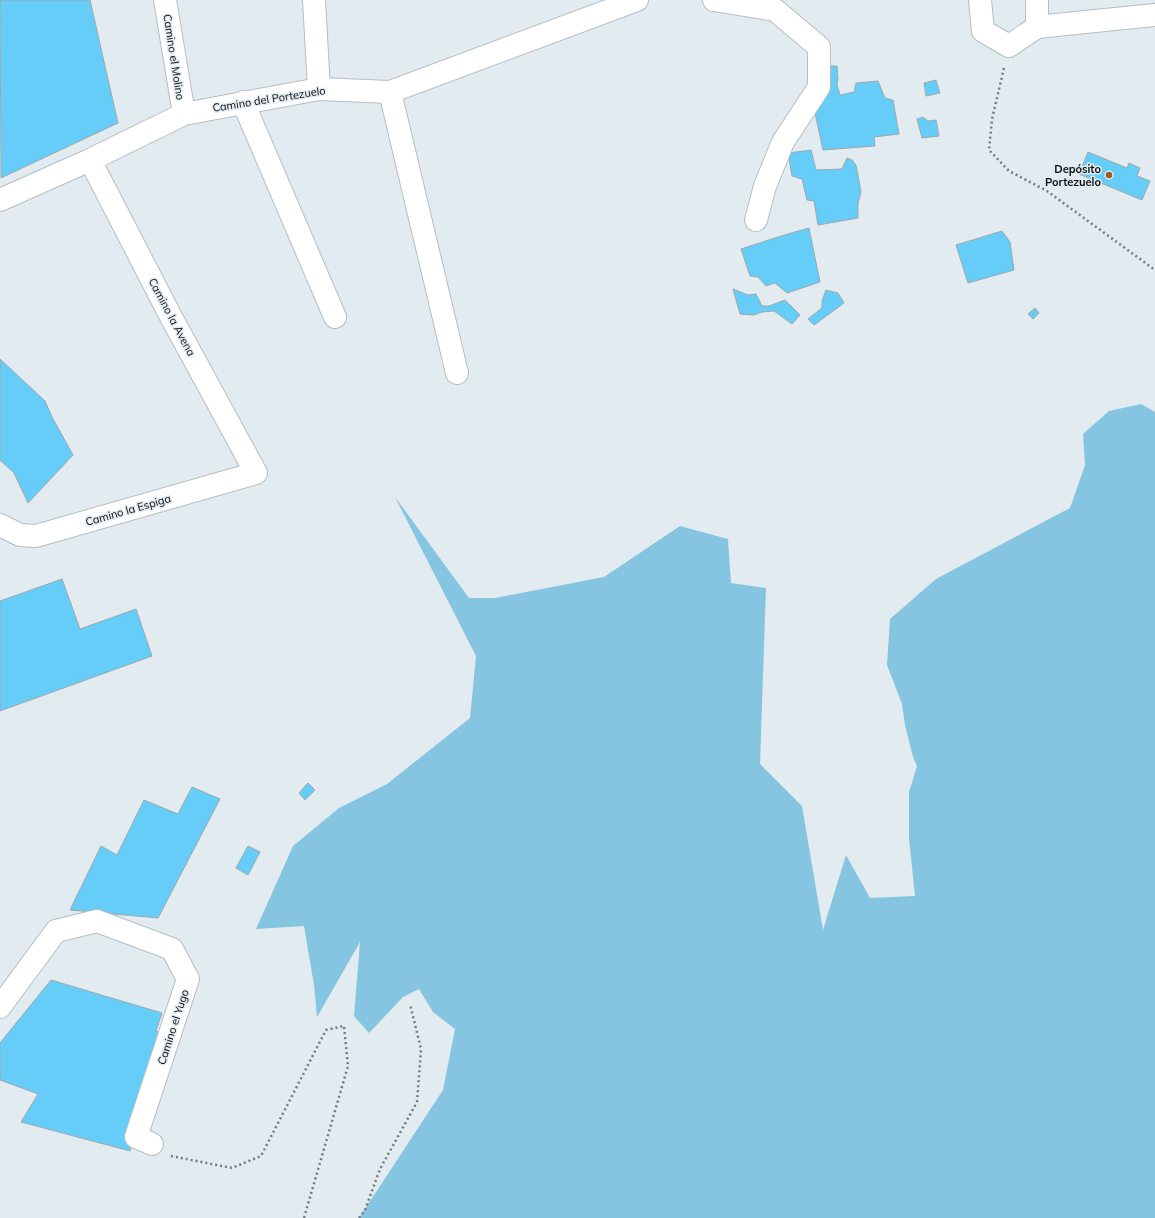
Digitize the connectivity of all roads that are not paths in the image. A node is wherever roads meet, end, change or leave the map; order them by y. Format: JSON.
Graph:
{"nodes":[{"id":1,"x":165,"y":0,"type":"edge"},
{"id":2,"x":314,"y":0,"type":"edge"},
{"id":3,"x":637,"y":0,"type":"edge"},
{"id":4,"x":714,"y":0,"type":"edge"},
{"id":5,"x":980,"y":0,"type":"edge"},
{"id":6,"x":1037,"y":0,"type":"edge"},
{"id":7,"x":1155,"y":15,"type":"edge"},
{"id":8,"x":1037,"y":27,"type":"junction"},
{"id":9,"x":319,"y":89,"type":"junction"},
{"id":10,"x":390,"y":92,"type":"junction"},
{"id":11,"x":243,"y":102,"type":"junction"},
{"id":12,"x":184,"y":114,"type":"junction"},
{"id":13,"x":90,"y":160,"type":"junction"},
{"id":14,"x":0,"y":200,"type":"edge"},
{"id":15,"x":756,"y":220,"type":"dead end"},
{"id":16,"x":335,"y":317,"type":"dead end"},
{"id":17,"x":458,"y":373,"type":"dead end"},
{"id":18,"x":256,"y":473,"type":"joint"},
{"id":19,"x":0,"y":526,"type":"edge"},
{"id":20,"x":0,"y":1007,"type":"edge"},
{"id":21,"x":152,"y":1144,"type":"road end"}],
"edges":[{"from":1,"to":12,"type":"street","name":"Camino el Molino"},
{"from":2,"to":9,"type":"street"},
{"from":3,"to":10,"type":"street","name":"Camino del Portezuelo"},
{"from":4,"to":15,"type":"street"},
{"from":5,"to":8,"type":"street"},
{"from":6,"to":8,"type":"street"},
{"from":7,"to":8,"type":"street"},
{"from":9,"to":10,"type":"street","name":"Camino del Portezuelo"},
{"from":9,"to":11,"type":"street","name":"Camino del Portezuelo"},
{"from":10,"to":17,"type":"street"},
{"from":11,"to":12,"type":"street","name":"Camino del Portezuelo"},
{"from":11,"to":16,"type":"street"},
{"from":12,"to":13,"type":"street","name":"Camino del Portezuelo"},
{"from":13,"to":14,"type":"street","name":"Camino del Portezuelo"},
{"from":13,"to":18,"type":"street","name":"Camino la Avena"},
{"from":18,"to":19,"type":"street","name":"Camino la Espiga"},
{"from":20,"to":21,"type":"street","name":"Camino el Yugo"}]}
